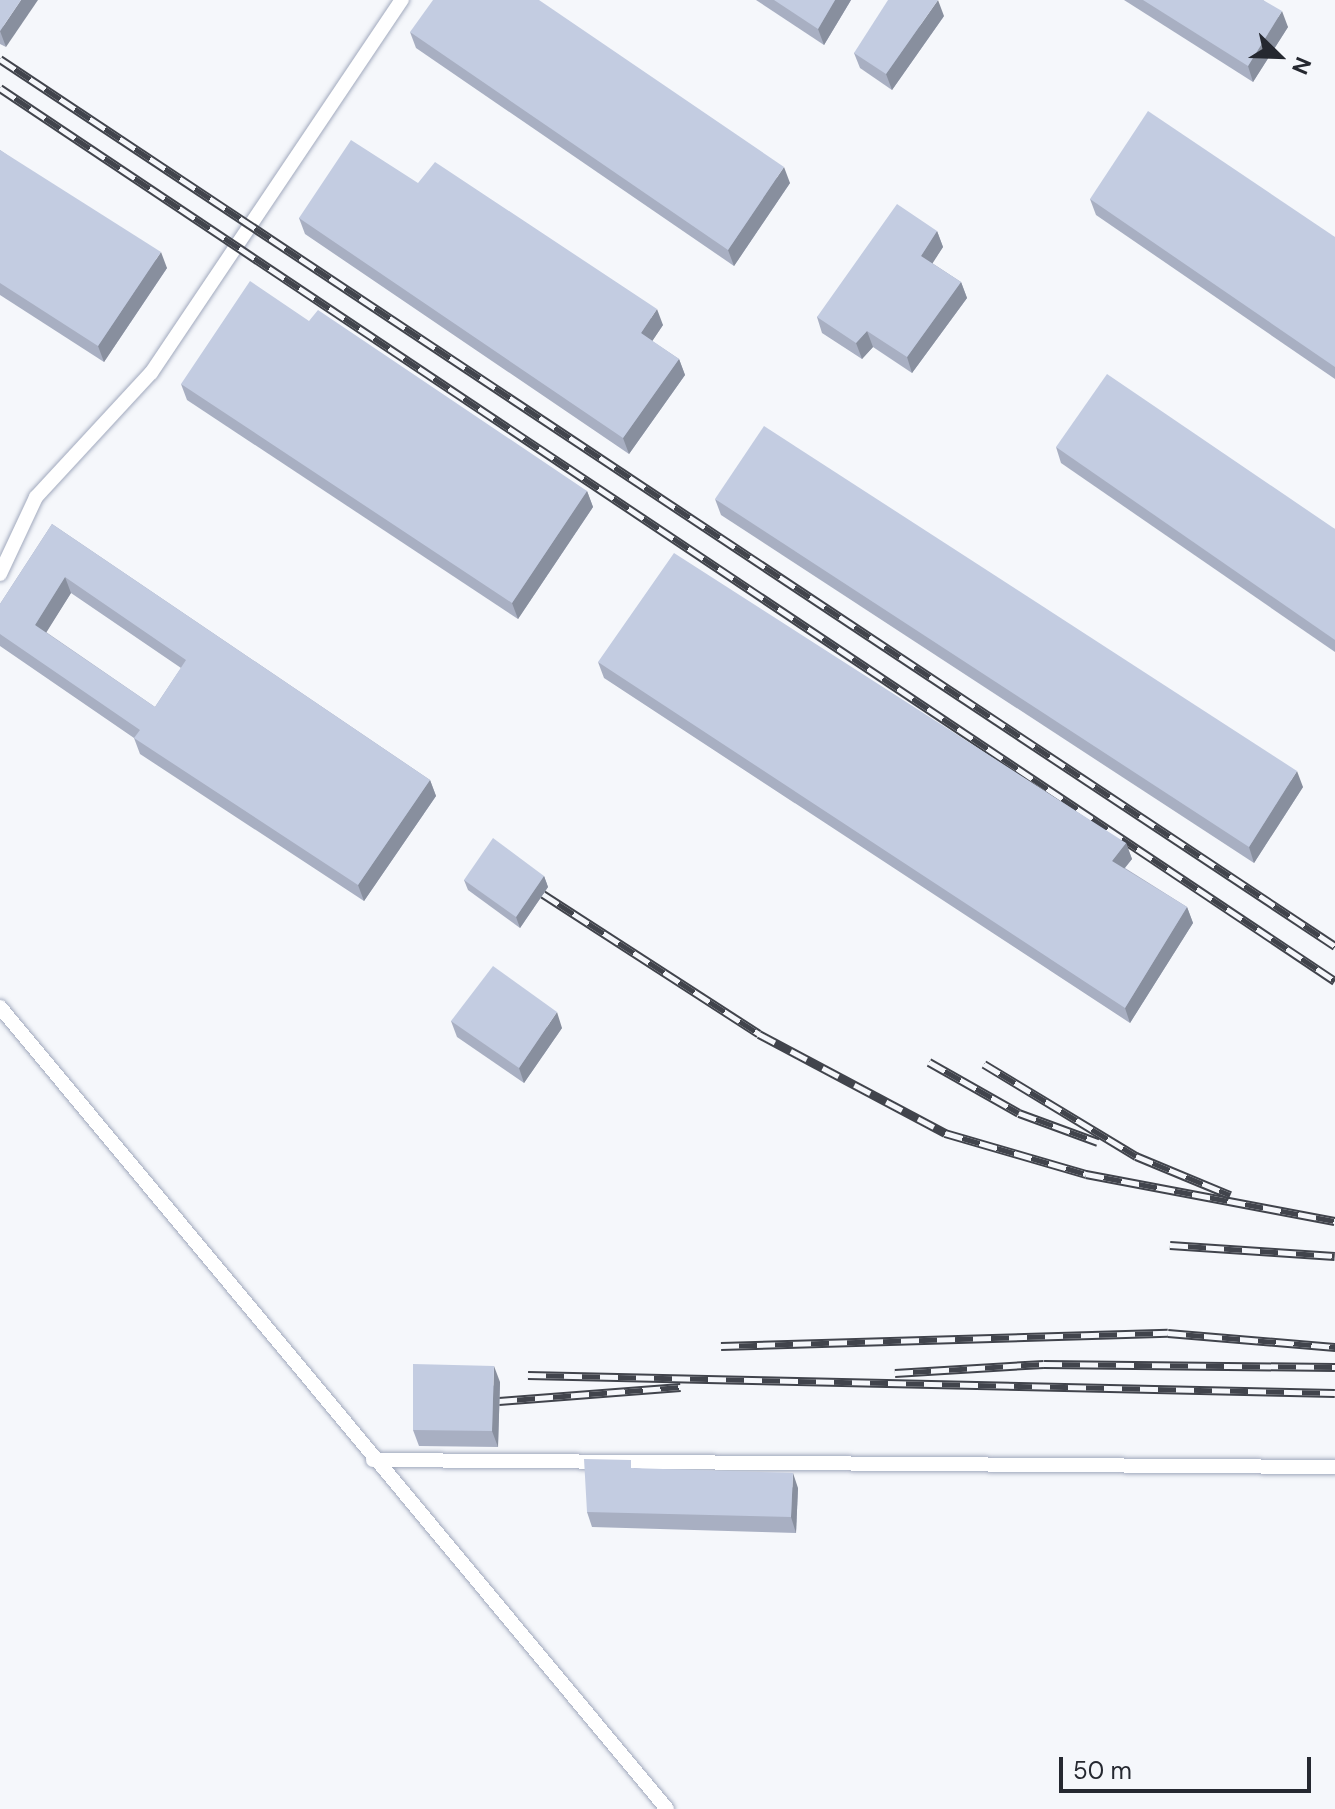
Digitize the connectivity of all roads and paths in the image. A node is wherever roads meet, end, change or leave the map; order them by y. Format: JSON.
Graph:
{"nodes":[{"id":1,"x":402,"y":0,"type":"edge"},
{"id":2,"x":0,"y":574,"type":"edge"},
{"id":3,"x":0,"y":1007,"type":"edge"},
{"id":4,"x":373,"y":1460,"type":"junction"},
{"id":5,"x":1335,"y":1467,"type":"edge"},
{"id":6,"x":667,"y":1809,"type":"edge"}],
"edges":[{"from":1,"to":2,"type":"lane"},
{"from":3,"to":4,"type":"lane"},
{"from":4,"to":5,"type":"lane"},
{"from":4,"to":6,"type":"lane"}]}
